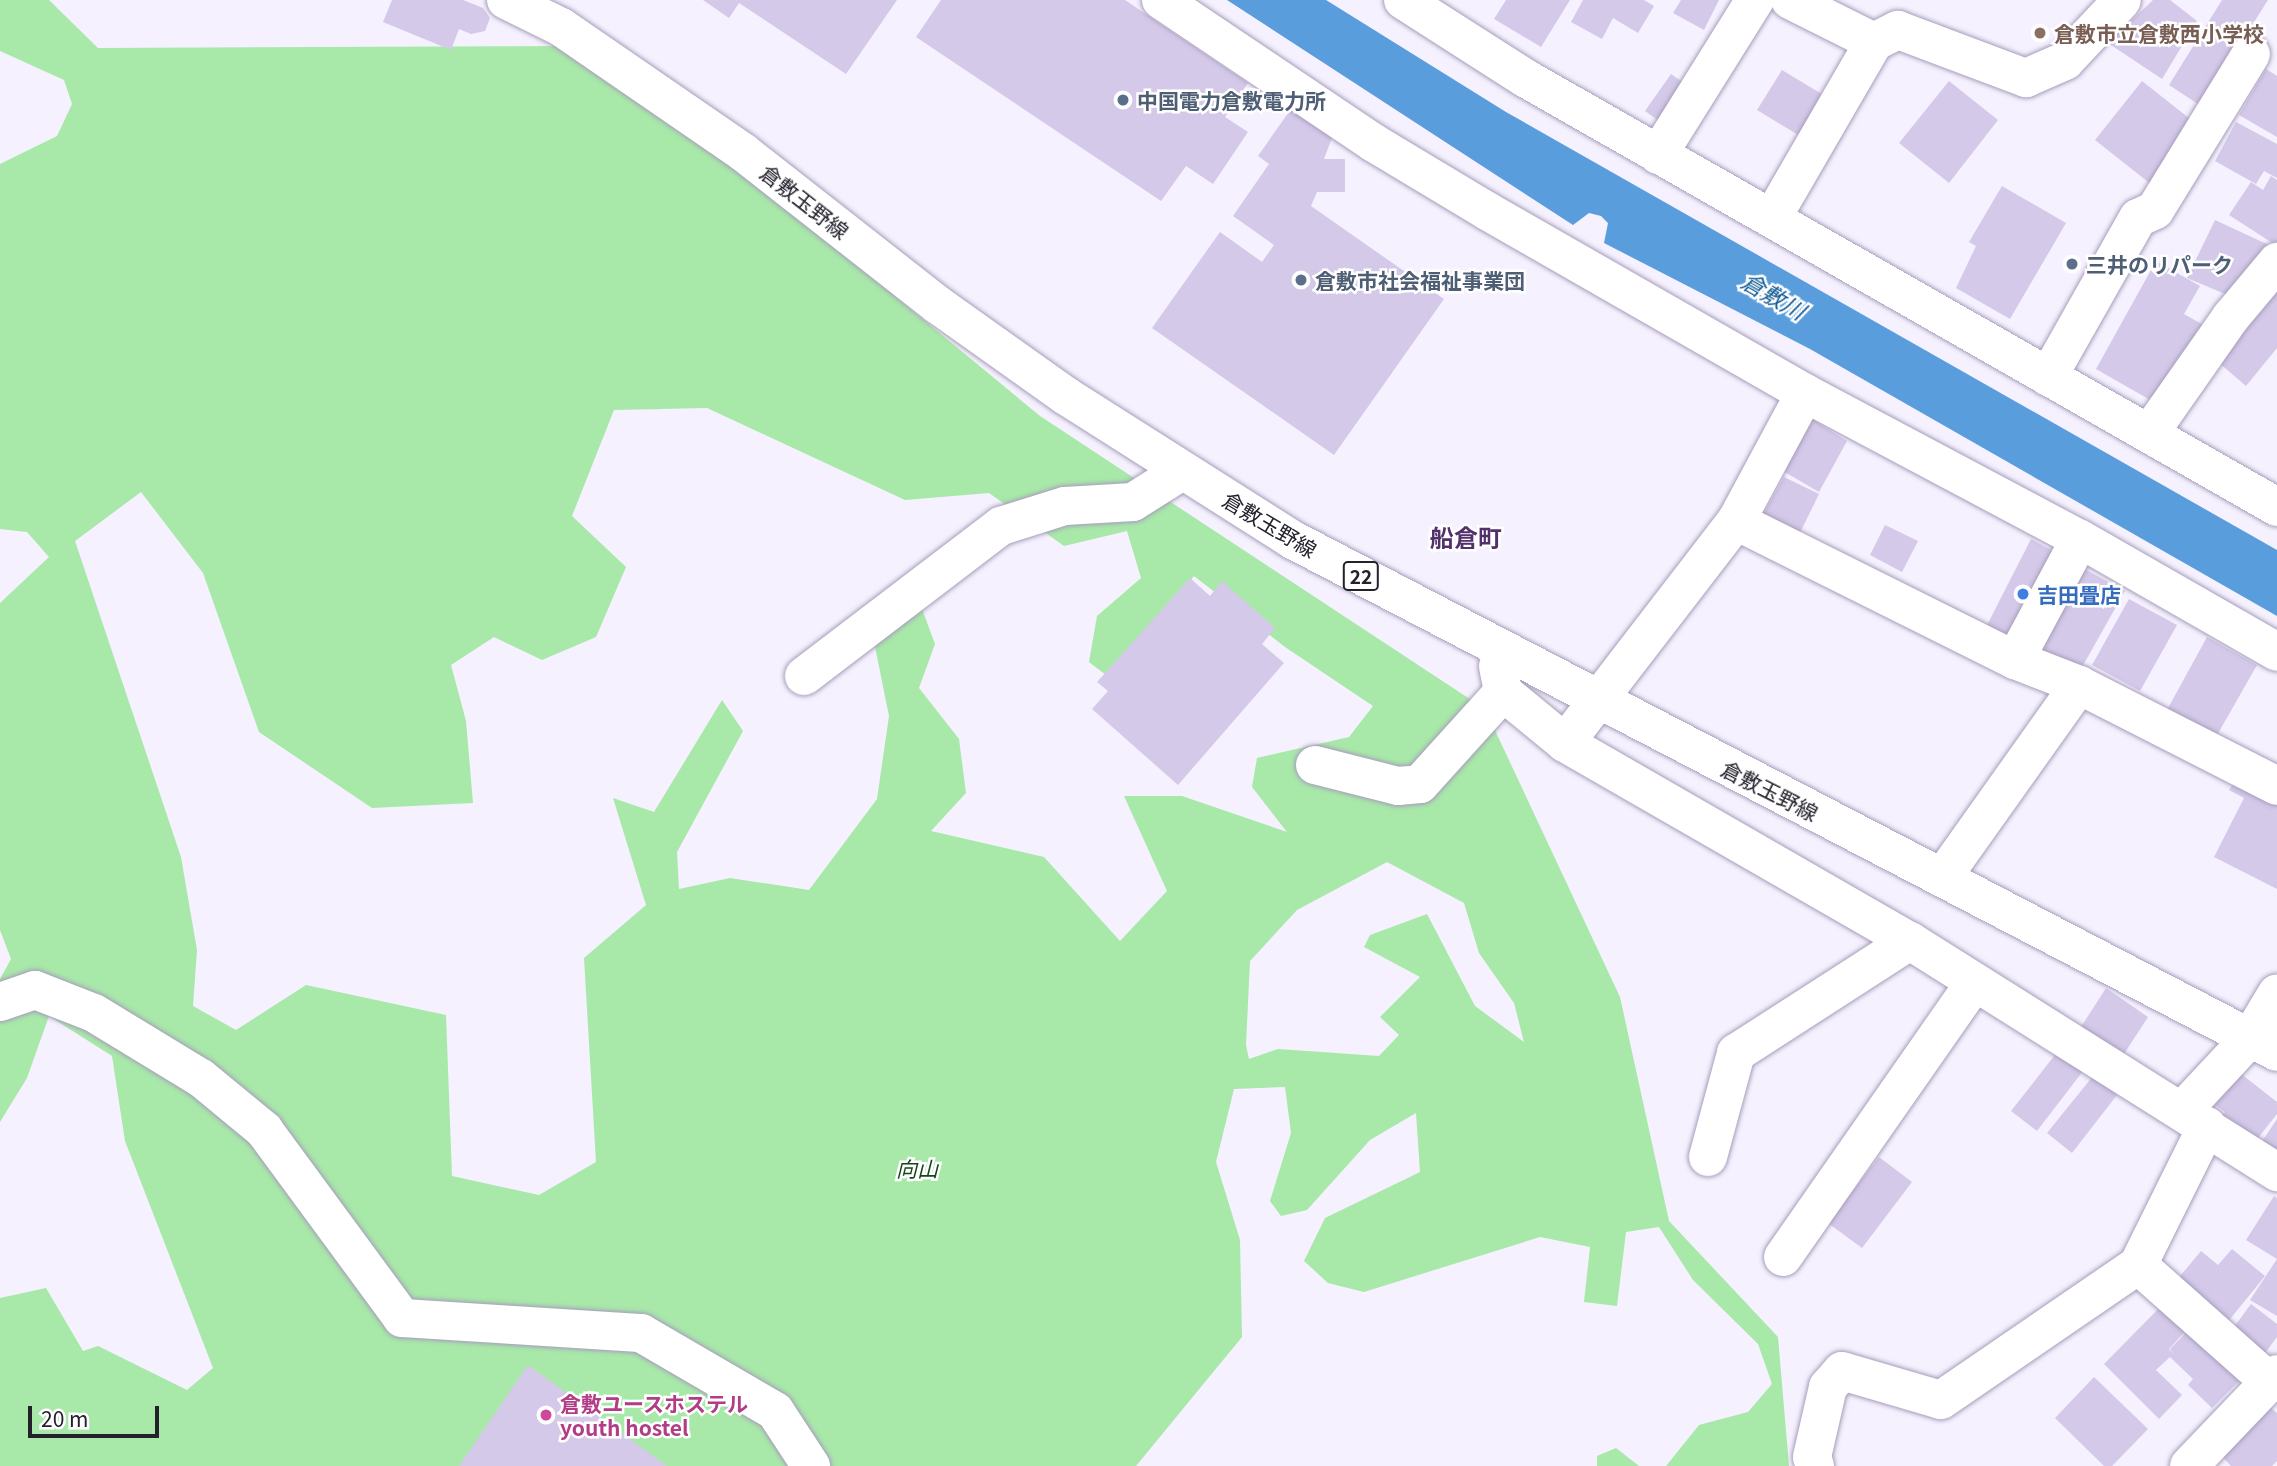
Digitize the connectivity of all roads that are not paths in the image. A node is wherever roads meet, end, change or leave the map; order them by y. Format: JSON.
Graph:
{"nodes":[{"id":1,"x":506,"y":0,"type":"edge"},
{"id":2,"x":1161,"y":0,"type":"edge"},
{"id":3,"x":1403,"y":0,"type":"edge"},
{"id":4,"x":1755,"y":0,"type":"edge"},
{"id":5,"x":1790,"y":0,"type":"edge"},
{"id":6,"x":2122,"y":0,"type":"edge"},
{"id":7,"x":1874,"y":42,"type":"junction"},
{"id":8,"x":2251,"y":54,"type":"dead end"},
{"id":9,"x":1658,"y":155,"type":"junction"},
{"id":10,"x":1772,"y":218,"type":"junction"},
{"id":11,"x":2277,"y":262,"type":"edge"},
{"id":12,"x":2048,"y":377,"type":"junction"},
{"id":13,"x":1805,"y":393,"type":"junction"},
{"id":14,"x":2149,"y":434,"type":"junction"},
{"id":15,"x":1182,"y":471,"type":"junction"},
{"id":16,"x":2277,"y":507,"type":"edge"},
{"id":17,"x":1736,"y":522,"type":"junction"},
{"id":18,"x":2080,"y":539,"type":"junction"},
{"id":19,"x":1494,"y":647,"type":"junction"},
{"id":20,"x":2277,"y":652,"type":"edge"},
{"id":21,"x":2014,"y":660,"type":"junction"},
{"id":22,"x":804,"y":676,"type":"dead end"},
{"id":23,"x":2080,"y":685,"type":"junction"},
{"id":24,"x":1503,"y":692,"type":"junction"},
{"id":25,"x":1595,"y":701,"type":"junction"},
{"id":26,"x":1565,"y":743,"type":"junction"},
{"id":27,"x":1315,"y":765,"type":"dead end"},
{"id":28,"x":2277,"y":786,"type":"edge"},
{"id":29,"x":1942,"y":878,"type":"junction"},
{"id":30,"x":1910,"y":941,"type":"junction"},
{"id":31,"x":1975,"y":982,"type":"junction"},
{"id":32,"x":2277,"y":993,"type":"edge"},
{"id":33,"x":0,"y":1002,"type":"edge"},
{"id":34,"x":2264,"y":1045,"type":"edge"},
{"id":35,"x":2194,"y":1119,"type":"junction"},
{"id":36,"x":1708,"y":1157,"type":"dead end"},
{"id":37,"x":2277,"y":1172,"type":"edge"},
{"id":38,"x":1783,"y":1257,"type":"dead end"},
{"id":39,"x":2138,"y":1265,"type":"junction"},
{"id":40,"x":2274,"y":1378,"type":"edge"},
{"id":41,"x":811,"y":1466,"type":"edge"},
{"id":42,"x":1815,"y":1466,"type":"edge"},
{"id":43,"x":2189,"y":1466,"type":"edge"}],
"edges":[{"from":1,"to":15,"type":"street","name":"倉敷玉野線","number":"22"},
{"from":2,"to":13,"type":"street"},
{"from":3,"to":9,"type":"street"},
{"from":4,"to":9,"type":"street"},
{"from":5,"to":7,"type":"street"},
{"from":6,"to":7,"type":"street"},
{"from":7,"to":10,"type":"street"},
{"from":8,"to":12,"type":"street"},
{"from":9,"to":10,"type":"street"},
{"from":10,"to":12,"type":"street"},
{"from":11,"to":14,"type":"street"},
{"from":12,"to":14,"type":"street"},
{"from":13,"to":17,"type":"street"},
{"from":13,"to":18,"type":"street"},
{"from":14,"to":16,"type":"street"},
{"from":15,"to":19,"type":"street","name":"倉敷玉野線","number":"22"},
{"from":15,"to":22,"type":"street"},
{"from":17,"to":21,"type":"street"},
{"from":17,"to":25,"type":"street"},
{"from":18,"to":20,"type":"street"},
{"from":18,"to":21,"type":"street"},
{"from":19,"to":24,"type":"street"},
{"from":19,"to":25,"type":"street","name":"倉敷玉野線","number":"22"},
{"from":21,"to":23,"type":"street"},
{"from":23,"to":28,"type":"street"},
{"from":23,"to":29,"type":"street"},
{"from":24,"to":26,"type":"street"},
{"from":24,"to":27,"type":"street"},
{"from":25,"to":26,"type":"street"},
{"from":25,"to":29,"type":"street","name":"倉敷玉野線","number":"22"},
{"from":26,"to":30,"type":"street"},
{"from":29,"to":34,"type":"street","name":"倉敷玉野線","number":"22"},
{"from":30,"to":31,"type":"street"},
{"from":30,"to":36,"type":"street"},
{"from":31,"to":35,"type":"street"},
{"from":31,"to":38,"type":"street"},
{"from":32,"to":34,"type":"street"},
{"from":33,"to":41,"type":"street"},
{"from":34,"to":35,"type":"street"},
{"from":35,"to":37,"type":"street"},
{"from":35,"to":39,"type":"street"},
{"from":39,"to":40,"type":"street"},
{"from":39,"to":42,"type":"street"},
{"from":40,"to":43,"type":"street"}]}
